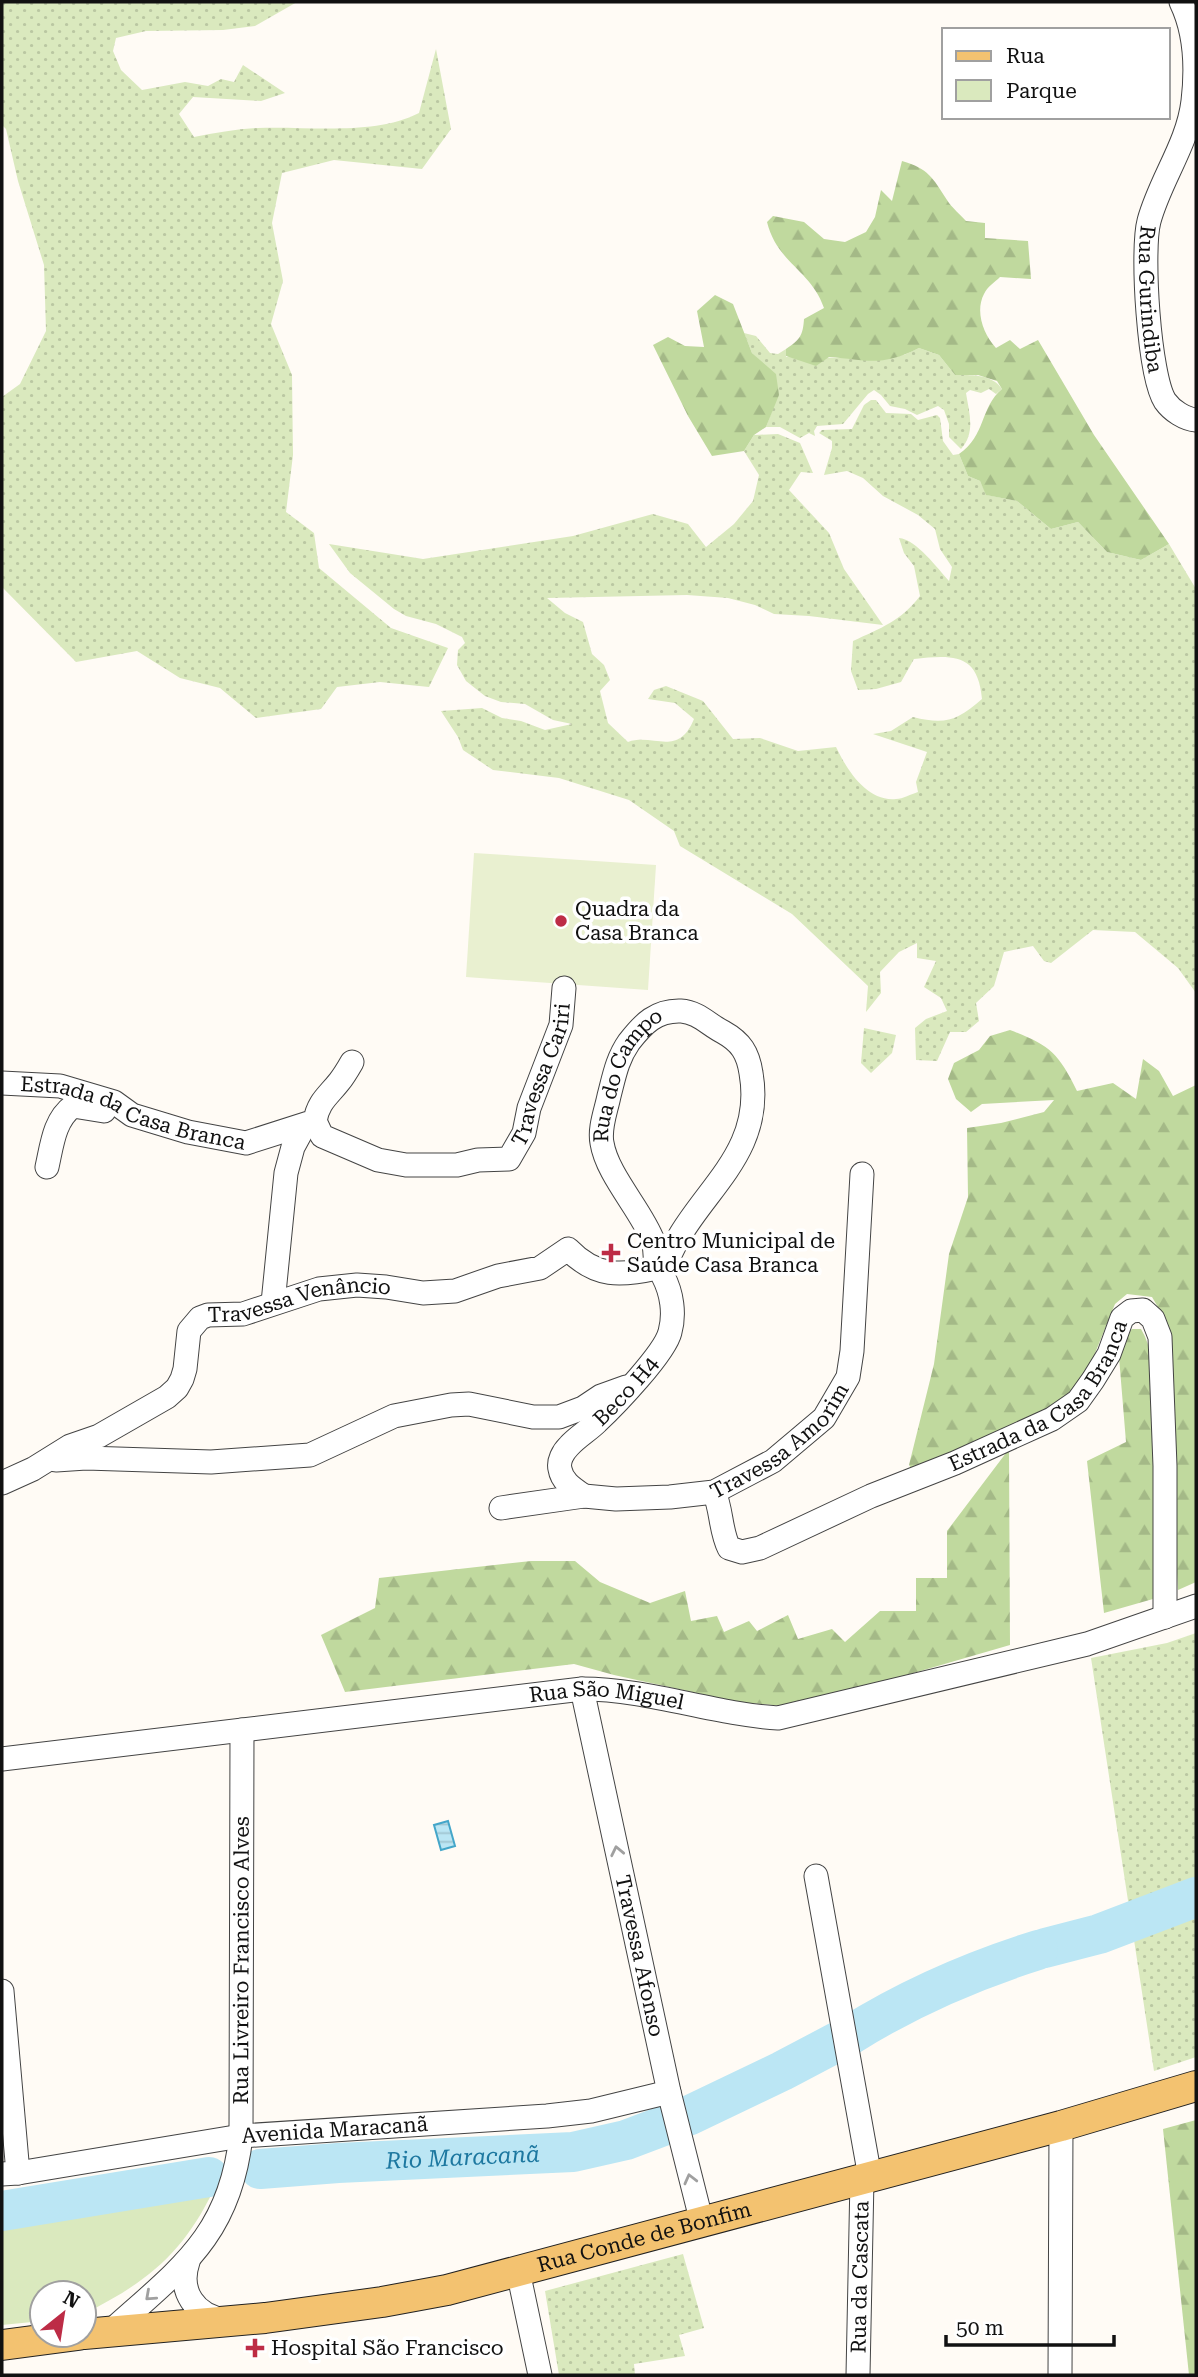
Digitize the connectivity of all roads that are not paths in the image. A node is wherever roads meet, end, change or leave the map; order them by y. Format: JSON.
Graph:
{"nodes":[{"id":1,"x":1181,"y":2,"type":"edge"},
{"id":2,"x":1196,"y":421,"type":"edge"},
{"id":3,"x":564,"y":988,"type":"dead end"},
{"id":4,"x":352,"y":1062,"type":"dead end"},
{"id":5,"x":2,"y":1083,"type":"edge"},
{"id":6,"x":132,"y":1115,"type":"junction"},
{"id":7,"x":310,"y":1123,"type":"junction"},
{"id":8,"x":47,"y":1167,"type":"dead end"},
{"id":9,"x":862,"y":1174,"type":"dead end"},
{"id":10,"x":660,"y":1272,"type":"junction"},
{"id":11,"x":273,"y":1303,"type":"junction"},
{"id":12,"x":632,"y":1385,"type":"junction"},
{"id":13,"x":33,"y":1469,"type":"junction"},
{"id":14,"x":2,"y":1483,"type":"edge"},
{"id":15,"x":714,"y":1492,"type":"junction"},
{"id":16,"x":584,"y":1496,"type":"junction"},
{"id":17,"x":501,"y":1508,"type":"dead end"},
{"id":18,"x":1196,"y":1606,"type":"edge"},
{"id":19,"x":1165,"y":1617,"type":"junction"},
{"id":20,"x":582,"y":1689,"type":"junction"},
{"id":21,"x":243,"y":1730,"type":"junction"},
{"id":22,"x":2,"y":1759,"type":"edge"},
{"id":23,"x":816,"y":1876,"type":"dead end"},
{"id":24,"x":2,"y":1991,"type":"edge"},
{"id":25,"x":1196,"y":2086,"type":"edge"},
{"id":26,"x":671,"y":2101,"type":"junction"},
{"id":27,"x":1061,"y":2126,"type":"junction"},
{"id":28,"x":240,"y":2147,"type":"junction"},
{"id":29,"x":10,"y":2174,"type":"edge"},
{"id":30,"x":866,"y":2178,"type":"junction"},
{"id":31,"x":702,"y":2223,"type":"junction"},
{"id":32,"x":188,"y":2262,"type":"junction"},
{"id":33,"x":518,"y":2271,"type":"junction"},
{"id":34,"x":234,"y":2321,"type":"junction"},
{"id":35,"x":98,"y":2332,"type":"edge"},
{"id":36,"x":28,"y":2342,"type":"edge"},
{"id":37,"x":2,"y":2345,"type":"edge"},
{"id":38,"x":540,"y":2375,"type":"edge"},
{"id":39,"x":858,"y":2375,"type":"edge"},
{"id":40,"x":1060,"y":2375,"type":"edge"}],
"edges":[{"from":1,"to":2,"type":"street","name":"Rua Gurindiba"},
{"from":3,"to":7,"type":"street","name":"Travessa Cariri"},
{"from":4,"to":7,"type":"street"},
{"from":5,"to":6,"type":"street","name":"Estrada da Casa Branca"},
{"from":6,"to":7,"type":"street","name":"Estrada da Casa Branca"},
{"from":6,"to":8,"type":"street"},
{"from":7,"to":11,"type":"street"},
{"from":9,"to":15,"type":"street","name":"Travessa Amorim"},
{"from":10,"to":10,"type":"street","name":"Rua do Campo"},
{"from":10,"to":11,"type":"street","name":"Travessa Venâncio"},
{"from":10,"to":12,"type":"street","name":"Beco H4"},
{"from":11,"to":13,"type":"street","name":"Travessa Venâncio"},
{"from":12,"to":13,"type":"street"},
{"from":12,"to":16,"type":"street","name":"Beco H4"},
{"from":13,"to":14,"type":"street","name":"Travessa Venâncio"},
{"from":15,"to":16,"type":"street","name":"Travessa Amorim"},
{"from":15,"to":19,"type":"street","name":"Estrada da Casa Branca"},
{"from":16,"to":17,"type":"street","name":"Travessa Amorim"},
{"from":18,"to":19,"type":"street","name":"Rua São Miguel"},
{"from":19,"to":20,"type":"street","name":"Rua São Miguel"},
{"from":20,"to":21,"type":"street","name":"Rua São Miguel"},
{"from":26,"to":20,"type":"street","name":"Travessa Afonso","one_way":true},
{"from":21,"to":22,"type":"street","name":"Rua São Miguel"},
{"from":21,"to":28,"type":"street","name":"Rua Livreiro Francisco Alves"},
{"from":23,"to":30,"type":"street","name":"Rua da Cascata"},
{"from":24,"to":29,"type":"street"},
{"from":25,"to":27,"type":"main road","name":"Rua Conde de Bonfim"},
{"from":26,"to":28,"type":"street","name":"Avenida Maracanã"},
{"from":31,"to":26,"type":"street","name":"Travessa Afonso","one_way":true},
{"from":27,"to":30,"type":"main road","name":"Rua Conde de Bonfim"},
{"from":27,"to":40,"type":"street"},
{"from":28,"to":29,"type":"street","name":"Avenida Maracanã"},
{"from":28,"to":32,"type":"street","name":"Rua Livreiro Francisco Alves"},
{"from":30,"to":31,"type":"main road","name":"Rua Conde de Bonfim"},
{"from":30,"to":39,"type":"street","name":"Rua da Cascata"},
{"from":31,"to":33,"type":"main road","name":"Rua Conde de Bonfim"},
{"from":32,"to":34,"type":"street"},
{"from":32,"to":35,"type":"street","name":"Rua Livreiro Francisco Alves","one_way":true},
{"from":33,"to":34,"type":"main road","name":"Rua Conde de Bonfim"},
{"from":33,"to":38,"type":"street"},
{"from":34,"to":35,"type":"main road","name":"Rua Conde de Bonfim"},
{"from":36,"to":37,"type":"main road"}]}
